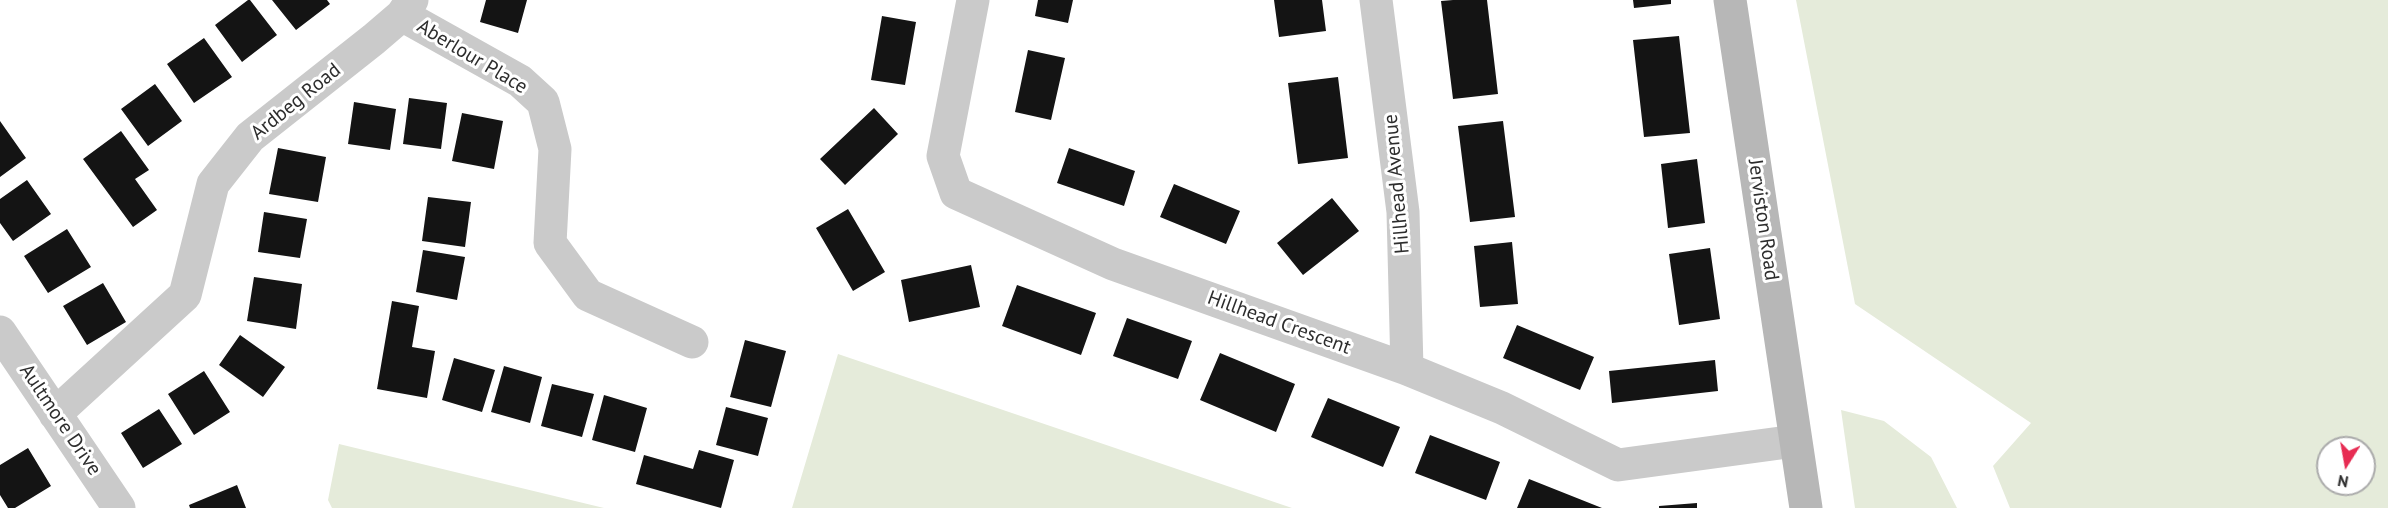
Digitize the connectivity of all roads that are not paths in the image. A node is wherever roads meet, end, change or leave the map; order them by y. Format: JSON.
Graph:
{"nodes":[{"id":1,"x":973,"y":0,"type":"edge"},
{"id":2,"x":1376,"y":0,"type":"edge"},
{"id":3,"x":1730,"y":0,"type":"edge"},
{"id":4,"x":407,"y":8,"type":"edge"},
{"id":5,"x":0,"y":332,"type":"edge"},
{"id":6,"x":692,"y":342,"type":"dead end"},
{"id":7,"x":1407,"y":369,"type":"junction"},
{"id":8,"x":56,"y":414,"type":"junction"},
{"id":9,"x":1795,"y":441,"type":"junction"},
{"id":10,"x":119,"y":508,"type":"edge"},
{"id":11,"x":1806,"y":508,"type":"edge"}],
"edges":[{"from":1,"to":7,"type":"street","name":"Hillhead Crescent"},
{"from":2,"to":7,"type":"street","name":"Hillhead Avenue"},
{"from":3,"to":9,"type":"main road","name":"Jerviston Road"},
{"from":4,"to":6,"type":"street","name":"Aberlour Place"},
{"from":4,"to":8,"type":"street","name":"Ardbeg Road"},
{"from":5,"to":8,"type":"street","name":"Aultmore Drive"},
{"from":7,"to":9,"type":"street","name":"Hillhead Crescent"},
{"from":8,"to":10,"type":"street","name":"Aultmore Drive"},
{"from":9,"to":11,"type":"main road","name":"Jerviston Road"}]}
